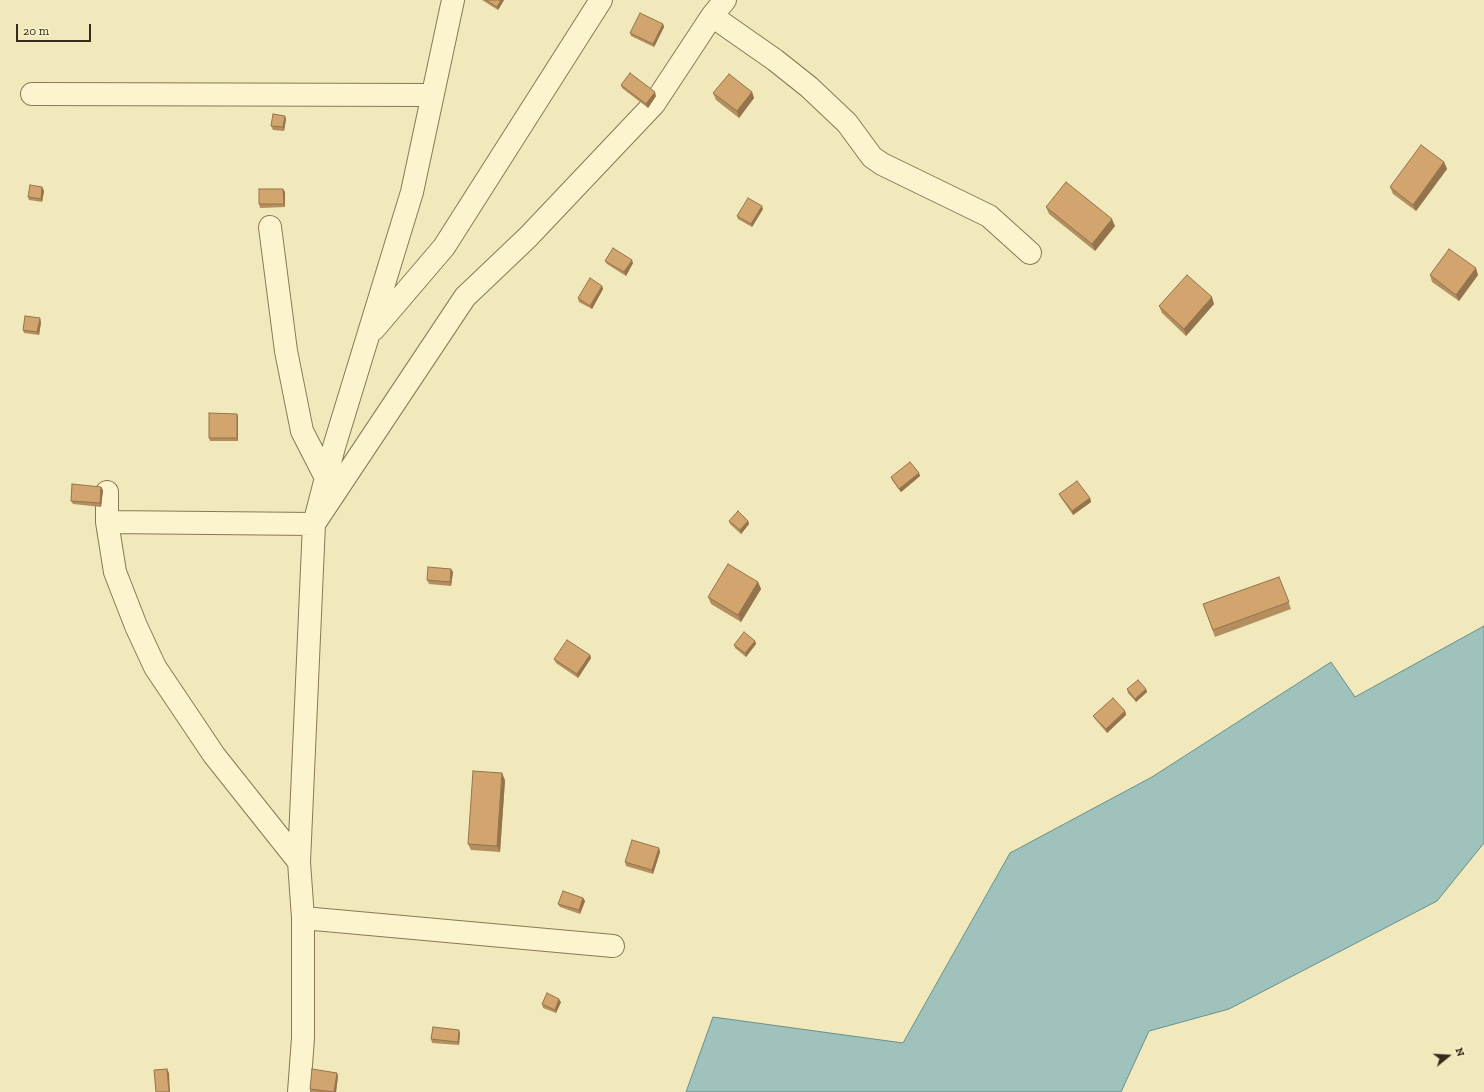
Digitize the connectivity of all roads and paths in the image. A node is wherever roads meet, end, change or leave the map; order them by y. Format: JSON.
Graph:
{"nodes":[{"id":1,"x":453,"y":0,"type":"edge"},
{"id":2,"x":601,"y":0,"type":"edge"},
{"id":3,"x":719,"y":8,"type":"edge"},
{"id":4,"x":32,"y":94,"type":"dead end"},
{"id":5,"x":431,"y":95,"type":"junction"},
{"id":6,"x":270,"y":227,"type":"dead end"},
{"id":7,"x":1030,"y":253,"type":"dead end"},
{"id":8,"x":368,"y":336,"type":"junction"},
{"id":9,"x":326,"y":478,"type":"junction"},
{"id":10,"x":107,"y":492,"type":"dead end"},
{"id":11,"x":107,"y":522,"type":"junction"},
{"id":12,"x":314,"y":524,"type":"junction"},
{"id":13,"x":299,"y":862,"type":"junction"},
{"id":14,"x":303,"y":918,"type":"junction"},
{"id":15,"x":613,"y":946,"type":"dead end"},
{"id":16,"x":299,"y":1092,"type":"edge"}],
"edges":[{"from":1,"to":5,"type":"street"},
{"from":2,"to":8,"type":"street"},
{"from":3,"to":7,"type":"street"},
{"from":3,"to":12,"type":"street"},
{"from":4,"to":5,"type":"street"},
{"from":5,"to":8,"type":"street"},
{"from":6,"to":9,"type":"street"},
{"from":8,"to":9,"type":"street"},
{"from":9,"to":12,"type":"street"},
{"from":10,"to":11,"type":"street"},
{"from":11,"to":12,"type":"street"},
{"from":11,"to":13,"type":"street"},
{"from":12,"to":13,"type":"street"},
{"from":13,"to":14,"type":"street"},
{"from":14,"to":15,"type":"street"},
{"from":14,"to":16,"type":"street"}]}
